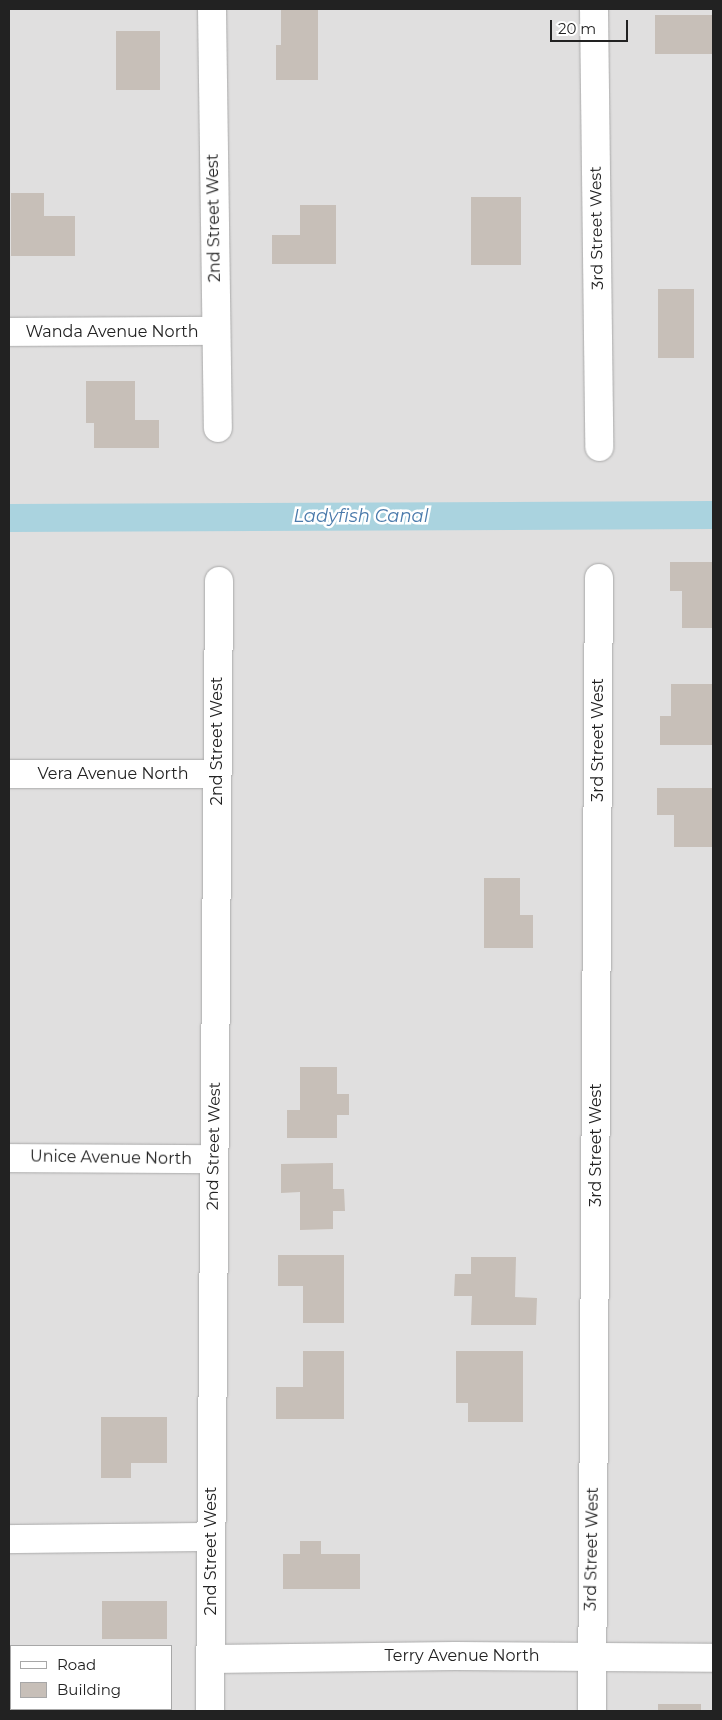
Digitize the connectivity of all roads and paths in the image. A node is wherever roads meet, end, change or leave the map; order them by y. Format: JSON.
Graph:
{"nodes":[{"id":1,"x":212,"y":9,"type":"edge"},
{"id":2,"x":594,"y":9,"type":"edge"},
{"id":3,"x":216,"y":331,"type":"junction"},
{"id":4,"x":9,"y":332,"type":"edge"},
{"id":5,"x":218,"y":428,"type":"dead end"},
{"id":6,"x":600,"y":447,"type":"dead end"},
{"id":7,"x":599,"y":578,"type":"dead end"},
{"id":8,"x":219,"y":581,"type":"dead end"},
{"id":9,"x":9,"y":774,"type":"edge"},
{"id":10,"x":217,"y":774,"type":"junction"},
{"id":11,"x":9,"y":1158,"type":"edge"},
{"id":12,"x":213,"y":1159,"type":"junction"},
{"id":13,"x":211,"y":1537,"type":"junction"},
{"id":14,"x":9,"y":1539,"type":"edge"},
{"id":15,"x":593,"y":1656,"type":"junction"},
{"id":16,"x":713,"y":1658,"type":"edge"},
{"id":17,"x":211,"y":1659,"type":"junction"},
{"id":18,"x":210,"y":1711,"type":"edge"},
{"id":19,"x":592,"y":1711,"type":"edge"}],
"edges":[{"from":1,"to":3,"type":"street","name":"2nd Street West"},
{"from":2,"to":6,"type":"street","name":"3rd Street West"},
{"from":3,"to":4,"type":"street","name":"Wanda Avenue North"},
{"from":3,"to":5,"type":"street","name":"2nd Street West"},
{"from":7,"to":15,"type":"street","name":"3rd Street West"},
{"from":8,"to":10,"type":"street","name":"2nd Street West"},
{"from":9,"to":10,"type":"street","name":"Vera Avenue North"},
{"from":10,"to":12,"type":"street","name":"2nd Street West"},
{"from":11,"to":12,"type":"street","name":"Unice Avenue North"},
{"from":12,"to":13,"type":"street","name":"2nd Street West"},
{"from":13,"to":14,"type":"street"},
{"from":13,"to":17,"type":"street","name":"2nd Street West"},
{"from":15,"to":16,"type":"street","name":"Terry Avenue North"},
{"from":15,"to":17,"type":"street","name":"Terry Avenue North"},
{"from":15,"to":19,"type":"street","name":"3rd Street West"},
{"from":17,"to":18,"type":"street","name":"2nd Street West"}]}
